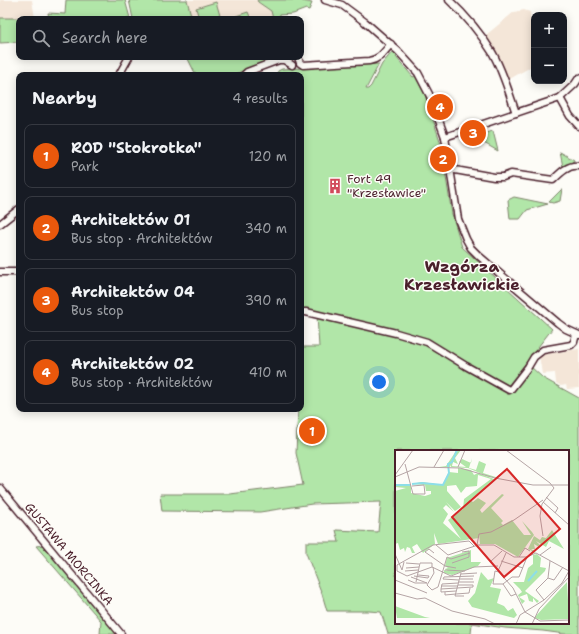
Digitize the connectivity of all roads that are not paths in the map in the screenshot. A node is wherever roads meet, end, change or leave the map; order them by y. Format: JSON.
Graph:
{"nodes":[{"id":1,"x":325,"y":0,"type":"edge"},
{"id":2,"x":348,"y":0,"type":"edge"},
{"id":3,"x":449,"y":0,"type":"edge"},
{"id":4,"x":342,"y":5,"type":"junction"},
{"id":5,"x":391,"y":44,"type":"junction"},
{"id":6,"x":127,"y":60,"type":"edge"},
{"id":7,"x":279,"y":60,"type":"edge"},
{"id":8,"x":284,"y":60,"type":"edge"},
{"id":9,"x":299,"y":60,"type":"edge"},
{"id":10,"x":292,"y":65,"type":"dead end"},
{"id":11,"x":121,"y":72,"type":"edge"},
{"id":12,"x":247,"y":72,"type":"edge"},
{"id":13,"x":579,"y":78,"type":"edge"},
{"id":14,"x":560,"y":98,"type":"junction"},
{"id":15,"x":516,"y":113,"type":"junction"},
{"id":16,"x":579,"y":126,"type":"edge"},
{"id":17,"x":445,"y":137,"type":"junction"},
{"id":18,"x":579,"y":166,"type":"edge"},
{"id":19,"x":450,"y":170,"type":"junction"},
{"id":20,"x":16,"y":211,"type":"edge"},
{"id":21,"x":0,"y":224,"type":"edge"},
{"id":22,"x":0,"y":272,"type":"edge"},
{"id":23,"x":16,"y":272,"type":"edge"},
{"id":24,"x":304,"y":312,"type":"edge"},
{"id":25,"x":578,"y":334,"type":"edge"},
{"id":26,"x":0,"y":488,"type":"edge"},
{"id":27,"x":121,"y":634,"type":"edge"}],
"edges":[{"from":1,"to":4,"type":"street"},
{"from":2,"to":4,"type":"street"},
{"from":3,"to":15,"type":"street"},
{"from":4,"to":5,"type":"street"},
{"from":5,"to":9,"type":"street"},
{"from":5,"to":17,"type":"street"},
{"from":6,"to":11,"type":"street"},
{"from":7,"to":12,"type":"street"},
{"from":8,"to":10,"type":"street"},
{"from":13,"to":14,"type":"street"},
{"from":14,"to":15,"type":"street"},
{"from":14,"to":16,"type":"street"},
{"from":15,"to":17,"type":"street"},
{"from":17,"to":19,"type":"street"},
{"from":18,"to":19,"type":"street"},
{"from":19,"to":25,"type":"street"},
{"from":20,"to":21,"type":"street"},
{"from":22,"to":23,"type":"street"},
{"from":24,"to":25,"type":"street"},
{"from":26,"to":27,"type":"street","name":"GUSTAWA MORCINKA"}]}
